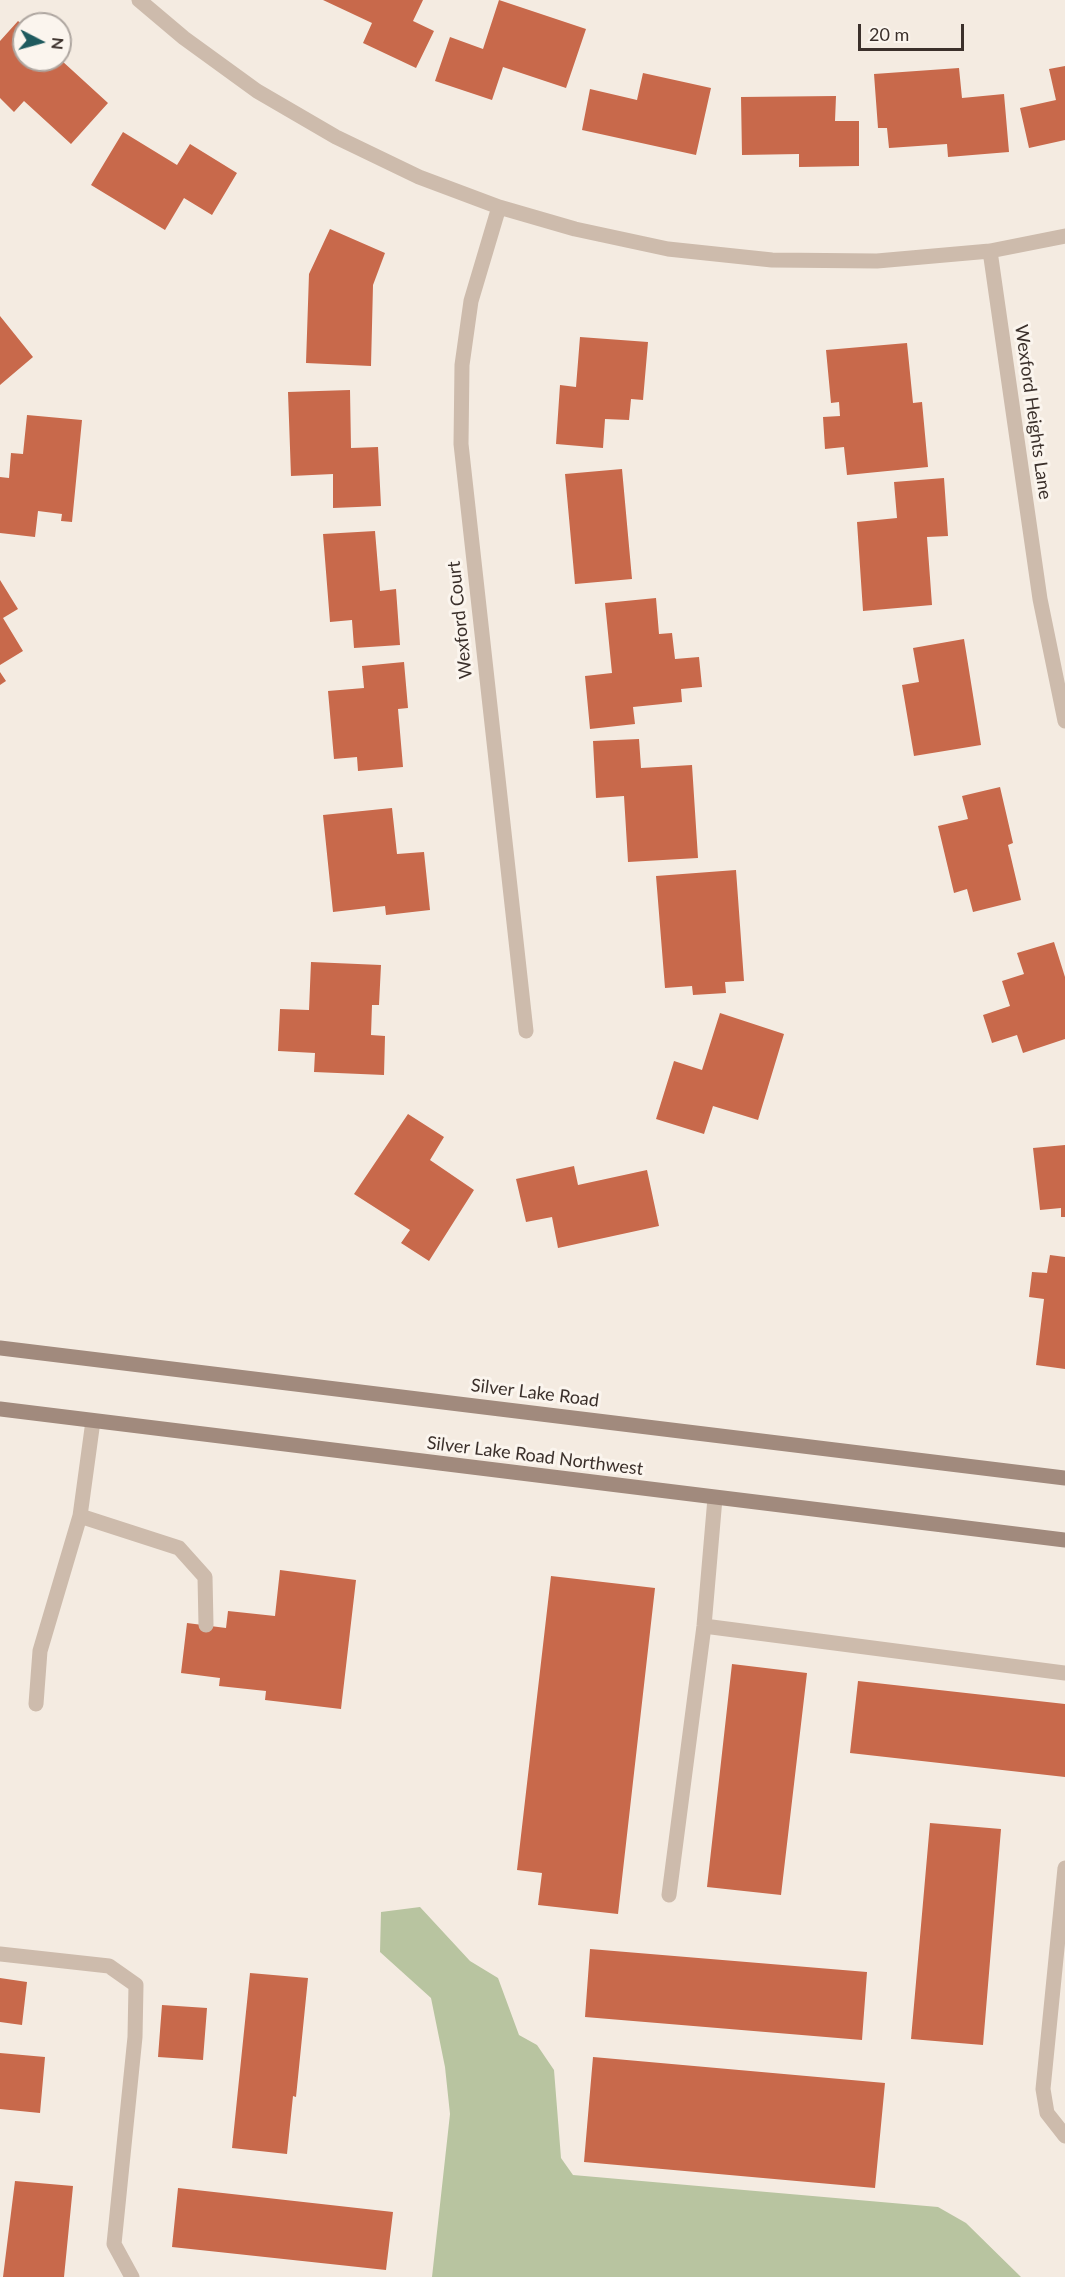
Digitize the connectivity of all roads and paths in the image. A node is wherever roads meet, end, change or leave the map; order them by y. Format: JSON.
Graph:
{"nodes":[{"id":1,"x":139,"y":0,"type":"edge"},
{"id":2,"x":499,"y":207,"type":"junction"},
{"id":3,"x":1065,"y":236,"type":"edge"},
{"id":4,"x":990,"y":251,"type":"junction"},
{"id":5,"x":1065,"y":721,"type":"edge"},
{"id":6,"x":526,"y":1030,"type":"dead end"},
{"id":7,"x":0,"y":1348,"type":"edge"},
{"id":8,"x":0,"y":1409,"type":"edge"},
{"id":9,"x":93,"y":1421,"type":"junction"},
{"id":10,"x":1065,"y":1478,"type":"edge"},
{"id":11,"x":715,"y":1498,"type":"junction"},
{"id":12,"x":80,"y":1516,"type":"junction"},
{"id":13,"x":1065,"y":1540,"type":"edge"},
{"id":14,"x":206,"y":1625,"type":"dead end"},
{"id":15,"x":704,"y":1626,"type":"junction"},
{"id":16,"x":1065,"y":1673,"type":"edge"},
{"id":17,"x":36,"y":1704,"type":"dead end"},
{"id":18,"x":1065,"y":1868,"type":"edge"},
{"id":19,"x":669,"y":1896,"type":"dead end"},
{"id":20,"x":0,"y":1954,"type":"edge"},
{"id":21,"x":1065,"y":2136,"type":"edge"},
{"id":22,"x":132,"y":2277,"type":"edge"}],
"edges":[{"from":1,"to":2,"type":"street"},
{"from":2,"to":4,"type":"street"},
{"from":2,"to":6,"type":"street","name":"Wexford Court"},
{"from":3,"to":4,"type":"street"},
{"from":4,"to":5,"type":"street","name":"Wexford Heights Lane"},
{"from":7,"to":10,"type":"main road","name":"Silver Lake Road"},
{"from":8,"to":9,"type":"main road","name":"Silver Lake Road Northwest"},
{"from":9,"to":11,"type":"main road","name":"Silver Lake Road Northwest"},
{"from":9,"to":12,"type":"street"},
{"from":11,"to":13,"type":"main road","name":"Silver Lake Road Northwest"},
{"from":11,"to":15,"type":"street"},
{"from":12,"to":14,"type":"street"},
{"from":12,"to":17,"type":"street"},
{"from":15,"to":16,"type":"street"},
{"from":15,"to":19,"type":"street"},
{"from":18,"to":21,"type":"street"},
{"from":20,"to":22,"type":"street"}]}
